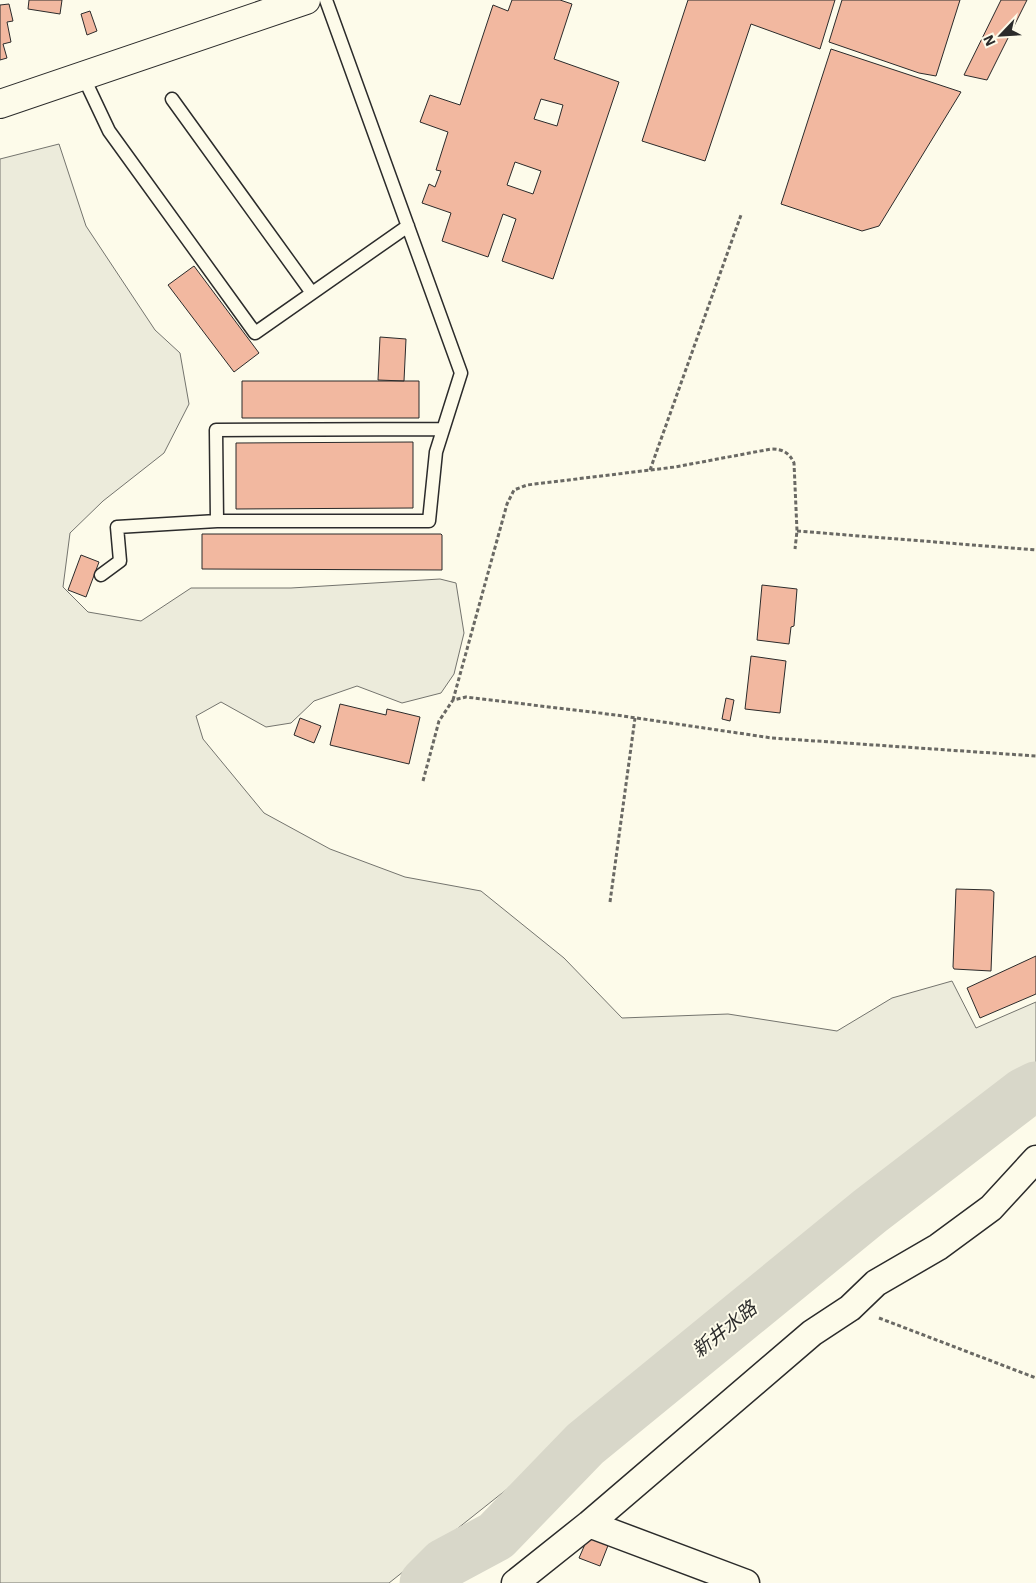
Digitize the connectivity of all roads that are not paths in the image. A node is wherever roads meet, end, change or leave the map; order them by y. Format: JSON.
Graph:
{"nodes":[{"id":1,"x":306,"y":0,"type":"edge"},
{"id":2,"x":326,"y":0,"type":"edge"},
{"id":3,"x":83,"y":76,"type":"junction"},
{"id":4,"x":172,"y":99,"type":"dead end"},
{"id":5,"x":0,"y":104,"type":"edge"},
{"id":6,"x":408,"y":226,"type":"junction"},
{"id":7,"x":312,"y":293,"type":"junction"},
{"id":8,"x":443,"y":429,"type":"junction"},
{"id":9,"x":217,"y":521,"type":"junction"},
{"id":10,"x":101,"y":576,"type":"dead end"},
{"id":11,"x":1036,"y":1159,"type":"edge"},
{"id":12,"x":589,"y":1524,"type":"junction"},
{"id":13,"x":515,"y":1583,"type":"edge"},
{"id":14,"x":746,"y":1583,"type":"edge"}],
"edges":[{"from":1,"to":3,"type":"street"},
{"from":2,"to":6,"type":"lane"},
{"from":3,"to":5,"type":"street"},
{"from":3,"to":7,"type":"lane"},
{"from":4,"to":7,"type":"lane"},
{"from":6,"to":7,"type":"lane"},
{"from":6,"to":8,"type":"lane"},
{"from":8,"to":9,"type":"lane"},
{"from":8,"to":9,"type":"lane"},
{"from":9,"to":10,"type":"lane"},
{"from":11,"to":12,"type":"street"},
{"from":12,"to":13,"type":"street"},
{"from":12,"to":14,"type":"street"}]}
